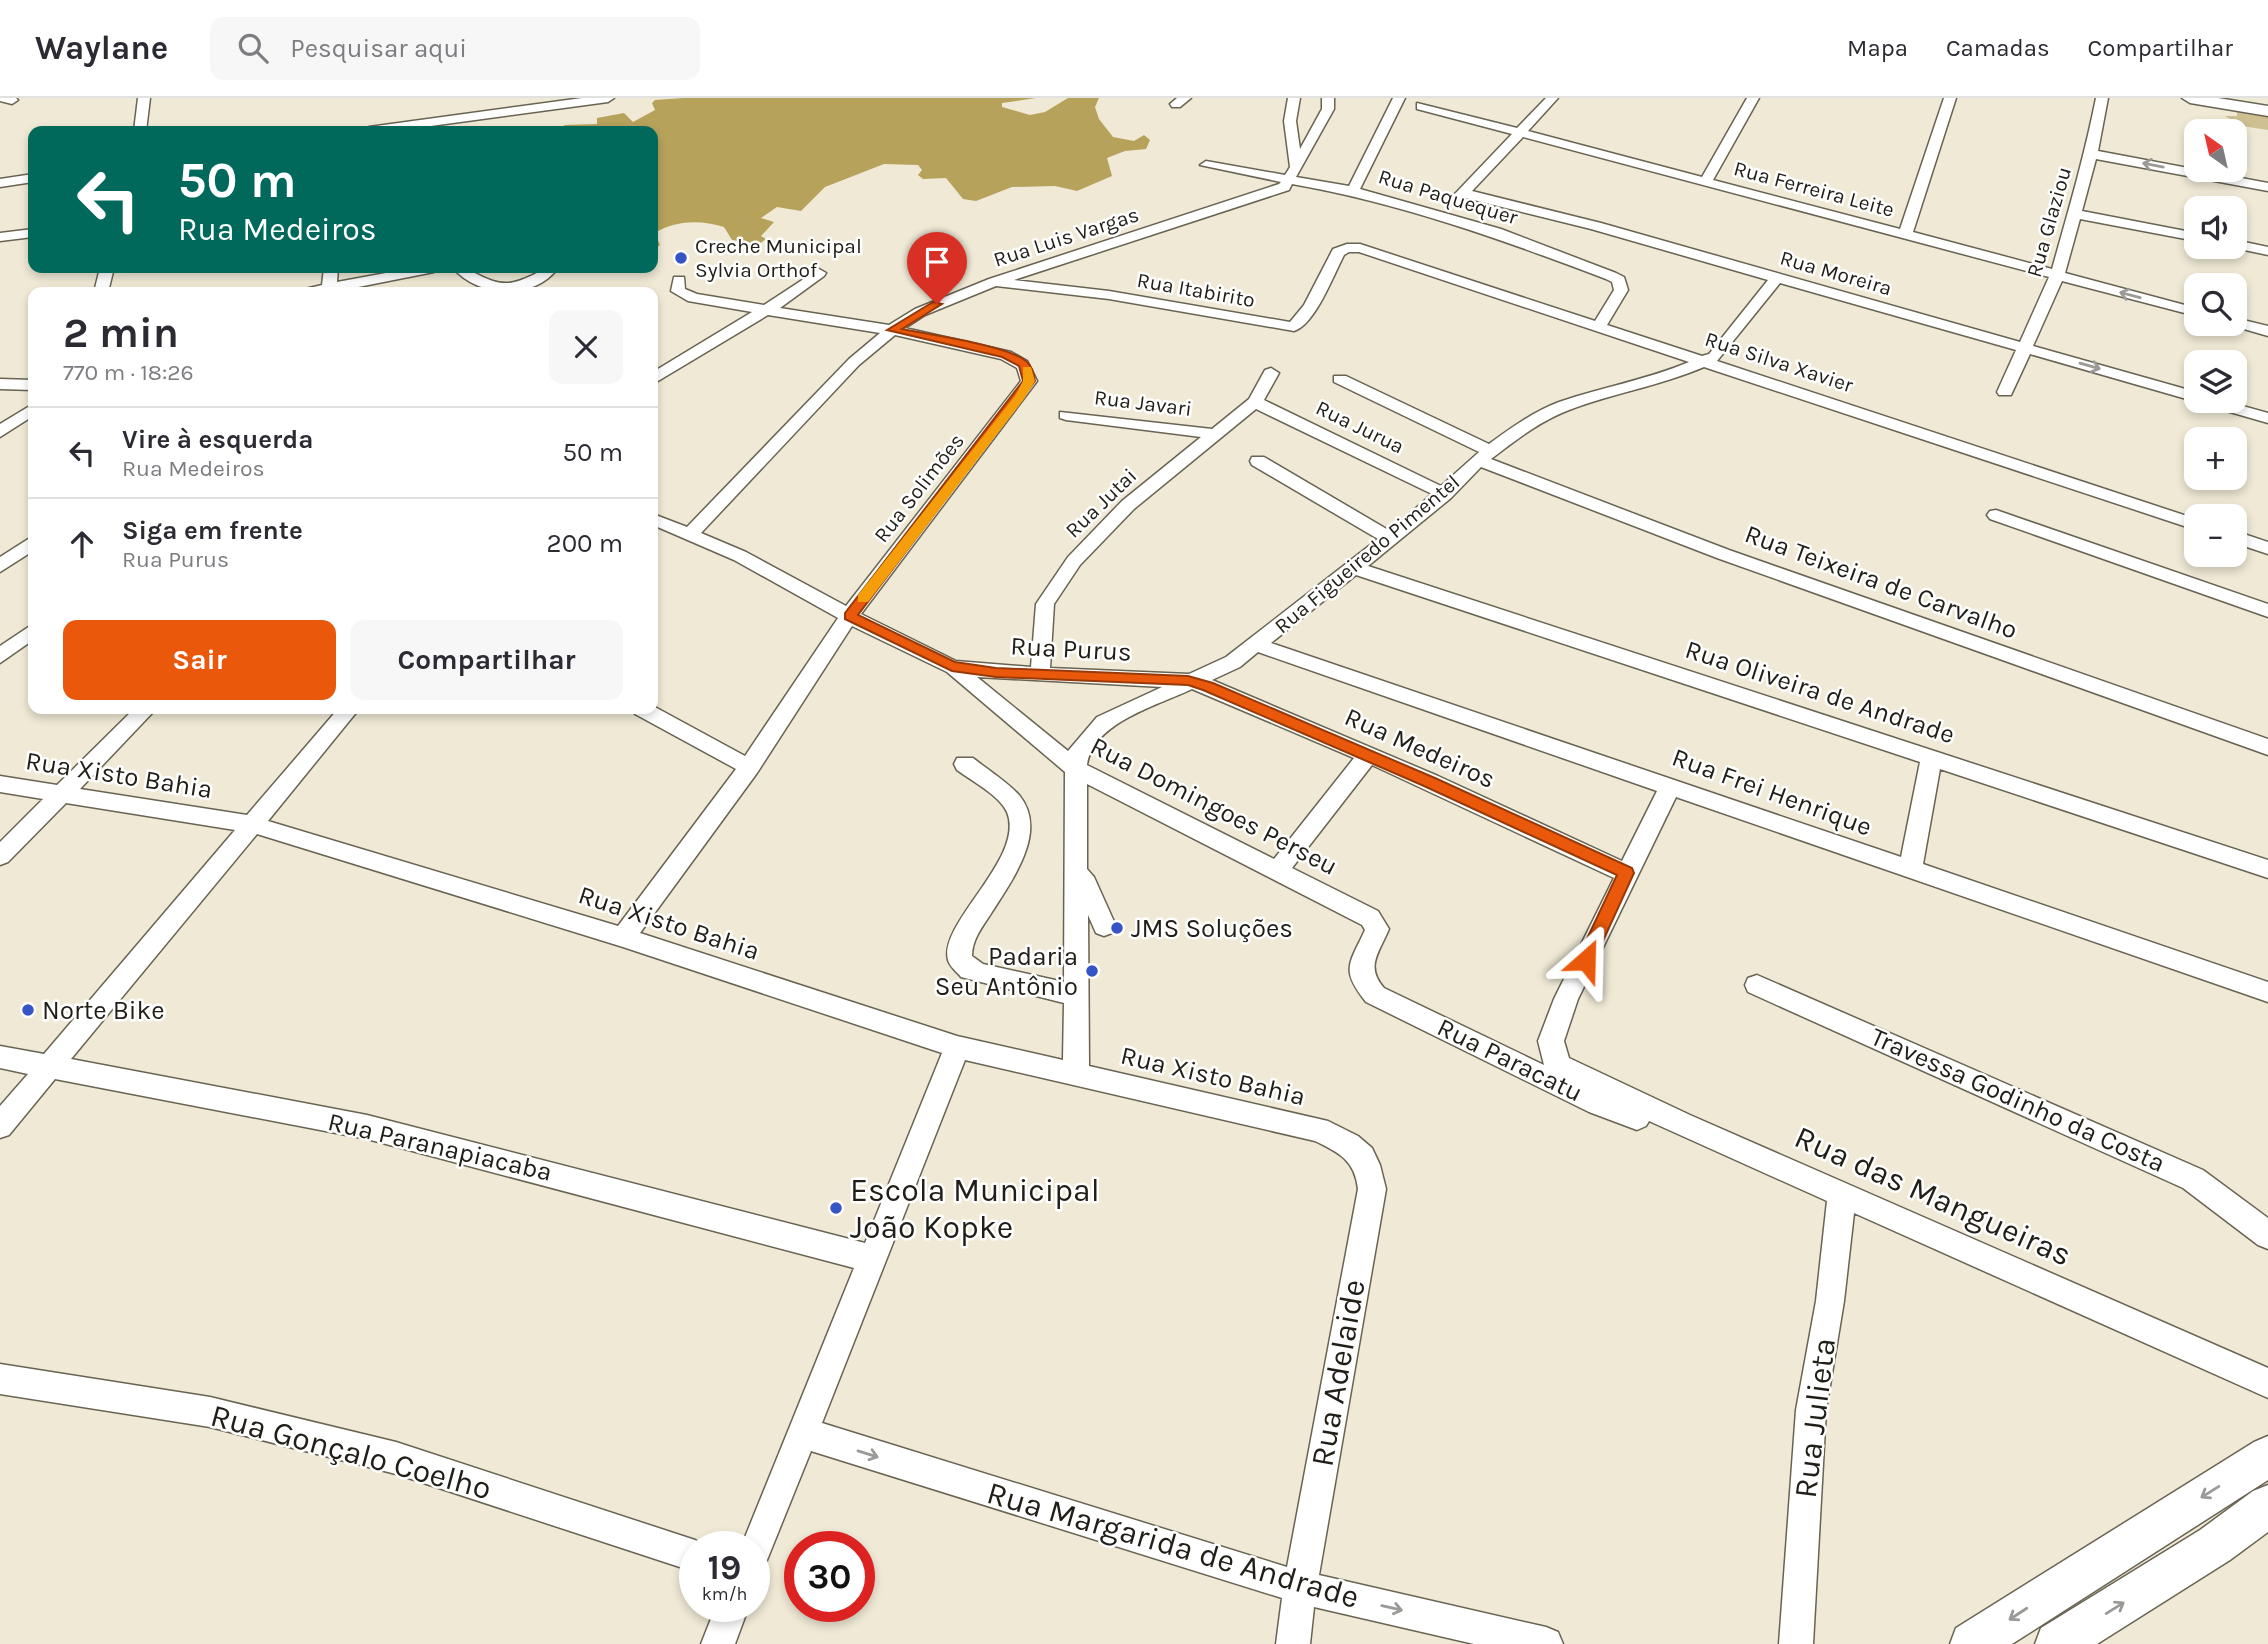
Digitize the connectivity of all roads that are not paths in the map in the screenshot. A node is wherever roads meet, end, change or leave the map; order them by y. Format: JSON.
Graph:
{"nodes":[{"id":1,"x":145,"y":98,"type":"edge"},
{"id":2,"x":608,"y":98,"type":"edge"},
{"id":3,"x":1294,"y":98,"type":"edge"},
{"id":4,"x":1328,"y":98,"type":"edge"},
{"id":5,"x":1399,"y":98,"type":"edge"},
{"id":6,"x":1552,"y":98,"type":"edge"},
{"id":7,"x":1753,"y":98,"type":"edge"},
{"id":8,"x":1950,"y":98,"type":"edge"},
{"id":9,"x":2102,"y":98,"type":"edge"},
{"id":10,"x":2190,"y":98,"type":"edge"},
{"id":11,"x":521,"y":104,"type":"edge"},
{"id":12,"x":1421,"y":106,"type":"dead end"},
{"id":13,"x":2268,"y":111,"type":"edge"},
{"id":14,"x":141,"y":126,"type":"edge"},
{"id":15,"x":397,"y":126,"type":"edge"},
{"id":16,"x":1522,"y":133,"type":"junction"},
{"id":17,"x":2091,"y":154,"type":"junction"},
{"id":18,"x":1206,"y":165,"type":"dead end"},
{"id":19,"x":1293,"y":174,"type":"junction"},
{"id":20,"x":28,"y":179,"type":"edge"},
{"id":21,"x":1706,"y":181,"type":"junction"},
{"id":22,"x":0,"y":183,"type":"edge"},
{"id":23,"x":2268,"y":187,"type":"edge"},
{"id":24,"x":1353,"y":191,"type":"junction"},
{"id":25,"x":1463,"y":193,"type":"junction"},
{"id":26,"x":2072,"y":213,"type":"junction"},
{"id":27,"x":1442,"y":216,"type":"junction"},
{"id":28,"x":28,"y":234,"type":"edge"},
{"id":29,"x":1905,"y":235,"type":"junction"},
{"id":30,"x":2184,"y":235,"type":"edge"},
{"id":31,"x":0,"y":237,"type":"edge"},
{"id":32,"x":2247,"y":247,"type":"edge"},
{"id":33,"x":1347,"y":248,"type":"joint"},
{"id":34,"x":2268,"y":251,"type":"edge"},
{"id":35,"x":409,"y":273,"type":"edge"},
{"id":36,"x":468,"y":273,"type":"edge"},
{"id":37,"x":547,"y":273,"type":"edge"},
{"id":38,"x":819,"y":274,"type":"dead end"},
{"id":39,"x":2057,"y":276,"type":"junction"},
{"id":40,"x":1776,"y":279,"type":"junction"},
{"id":41,"x":679,"y":281,"type":"dead end"},
{"id":42,"x":993,"y":282,"type":"junction"},
{"id":43,"x":339,"y":287,"type":"edge"},
{"id":44,"x":503,"y":287,"type":"edge"},
{"id":45,"x":503,"y":287,"type":"edge"},
{"id":46,"x":2184,"y":309,"type":"edge"},
{"id":47,"x":765,"y":311,"type":"junction"},
{"id":48,"x":2247,"y":325,"type":"edge"},
{"id":49,"x":1599,"y":326,"type":"junction"},
{"id":50,"x":892,"y":330,"type":"junction"},
{"id":51,"x":2268,"y":331,"type":"edge"},
{"id":52,"x":2025,"y":347,"type":"junction"},
{"id":53,"x":1706,"y":362,"type":"junction"},
{"id":54,"x":1271,"y":373,"type":"dead end"},
{"id":55,"x":658,"y":376,"type":"edge"},
{"id":56,"x":1340,"y":379,"type":"dead end"},
{"id":57,"x":0,"y":384,"type":"edge"},
{"id":58,"x":28,"y":384,"type":"edge"},
{"id":59,"x":2005,"y":392,"type":"dead end"},
{"id":60,"x":2184,"y":393,"type":"edge"},
{"id":61,"x":1255,"y":402,"type":"junction"},
{"id":62,"x":28,"y":412,"type":"edge"},
{"id":63,"x":2247,"y":412,"type":"edge"},
{"id":64,"x":1066,"y":415,"type":"dead end"},
{"id":65,"x":2268,"y":418,"type":"edge"},
{"id":66,"x":0,"y":432,"type":"edge"},
{"id":67,"x":1216,"y":434,"type":"junction"},
{"id":68,"x":1484,"y":455,"type":"junction"},
{"id":69,"x":1258,"y":461,"type":"dead end"},
{"id":70,"x":1445,"y":494,"type":"junction"},
{"id":71,"x":1996,"y":515,"type":"dead end"},
{"id":72,"x":658,"y":521,"type":"edge"},
{"id":73,"x":2184,"y":521,"type":"edge"},
{"id":74,"x":690,"y":534,"type":"junction"},
{"id":75,"x":1391,"y":539,"type":"junction"},
{"id":76,"x":2247,"y":541,"type":"edge"},
{"id":77,"x":28,"y":546,"type":"edge"},
{"id":78,"x":2268,"y":548,"type":"edge"},
{"id":79,"x":0,"y":566,"type":"edge"},
{"id":80,"x":1355,"y":568,"type":"junction"},
{"id":81,"x":2268,"y":611,"type":"edge"},
{"id":82,"x":849,"y":616,"type":"junction"},
{"id":83,"x":28,"y":634,"type":"edge"},
{"id":84,"x":1257,"y":645,"type":"junction"},
{"id":85,"x":0,"y":656,"type":"edge"},
{"id":86,"x":952,"y":667,"type":"junction"},
{"id":87,"x":1040,"y":675,"type":"junction"},
{"id":88,"x":1188,"y":681,"type":"junction"},
{"id":89,"x":141,"y":714,"type":"edge"},
{"id":90,"x":345,"y":714,"type":"edge"},
{"id":91,"x":651,"y":714,"type":"edge"},
{"id":92,"x":2268,"y":747,"type":"edge"},
{"id":93,"x":1368,"y":755,"type":"junction"},
{"id":94,"x":1931,"y":758,"type":"junction"},
{"id":95,"x":965,"y":764,"type":"dead end"},
{"id":96,"x":749,"y":768,"type":"junction"},
{"id":97,"x":1076,"y":769,"type":"junction"},
{"id":98,"x":0,"y":784,"type":"edge"},
{"id":99,"x":1671,"y":785,"type":"junction"},
{"id":100,"x":60,"y":794,"type":"junction"},
{"id":101,"x":251,"y":824,"type":"junction"},
{"id":102,"x":0,"y":856,"type":"edge"},
{"id":103,"x":1077,"y":861,"type":"junction"},
{"id":104,"x":2268,"y":869,"type":"edge"},
{"id":105,"x":1278,"y":871,"type":"junction"},
{"id":106,"x":1910,"y":871,"type":"junction"},
{"id":107,"x":1626,"y":873,"type":"junction"},
{"id":108,"x":1104,"y":926,"type":"dead end"},
{"id":109,"x":623,"y":937,"type":"junction"},
{"id":110,"x":1361,"y":966,"type":"joint"},
{"id":111,"x":1756,"y":985,"type":"dead end"},
{"id":112,"x":2268,"y":992,"type":"edge"},
{"id":113,"x":1078,"y":996,"type":"junction"},
{"id":114,"x":957,"y":1047,"type":"junction"},
{"id":115,"x":0,"y":1057,"type":"edge"},
{"id":116,"x":50,"y":1066,"type":"junction"},
{"id":117,"x":1076,"y":1072,"type":"junction"},
{"id":118,"x":1570,"y":1072,"type":"joint"},
{"id":119,"x":1681,"y":1123,"type":"junction"},
{"id":120,"x":0,"y":1126,"type":"edge"},
{"id":121,"x":1319,"y":1130,"type":"joint"},
{"id":122,"x":1842,"y":1194,"type":"junction"},
{"id":123,"x":2268,"y":1235,"type":"edge"},
{"id":124,"x":874,"y":1259,"type":"junction"},
{"id":125,"x":0,"y":1379,"type":"edge"},
{"id":126,"x":2268,"y":1383,"type":"edge"},
{"id":127,"x":803,"y":1433,"type":"junction"},
{"id":128,"x":2268,"y":1456,"type":"edge"},
{"id":129,"x":2268,"y":1506,"type":"edge"},
{"id":130,"x":763,"y":1531,"type":"edge"},
{"id":131,"x":679,"y":1551,"type":"edge"},
{"id":132,"x":1300,"y":1587,"type":"junction"},
{"id":133,"x":727,"y":1622,"type":"edge"},
{"id":134,"x":718,"y":1644,"type":"edge"},
{"id":135,"x":1293,"y":1644,"type":"edge"},
{"id":136,"x":1546,"y":1644,"type":"edge"},
{"id":137,"x":1796,"y":1644,"type":"edge"},
{"id":138,"x":1972,"y":1644,"type":"edge"},
{"id":139,"x":2057,"y":1644,"type":"edge"}],
"edges":[{"from":1,"to":14,"type":"street"},
{"from":2,"to":11,"type":"street"},
{"from":3,"to":19,"type":"street"},
{"from":4,"to":19,"type":"street"},
{"from":5,"to":24,"type":"street"},
{"from":6,"to":16,"type":"street"},
{"from":7,"to":21,"type":"street"},
{"from":8,"to":29,"type":"street"},
{"from":9,"to":17,"type":"street","name":"Rua Glaziou"},
{"from":10,"to":13,"type":"main road"},
{"from":11,"to":15,"type":"street"},
{"from":12,"to":16,"type":"street","name":"Rua Ferreira Leite"},
{"from":16,"to":21,"type":"street","name":"Rua Ferreira Leite"},
{"from":16,"to":25,"type":"street"},
{"from":23,"to":17,"type":"street","one_way":true},
{"from":17,"to":26,"type":"street","name":"Rua Glaziou"},
{"from":18,"to":19,"type":"street","name":"Rua Paquequer"},
{"from":19,"to":24,"type":"street","name":"Rua Paquequer"},
{"from":19,"to":42,"type":"street","name":"Rua Luis Vargas"},
{"from":20,"to":22,"type":"street"},
{"from":21,"to":29,"type":"street","name":"Rua Ferreira Leite"},
{"from":24,"to":27,"type":"street","name":"Rua Paquequer"},
{"from":25,"to":27,"type":"street"},
{"from":25,"to":40,"type":"street","name":"Rua Moreira"},
{"from":26,"to":30,"type":"street"},
{"from":26,"to":39,"type":"street","name":"Rua Glaziou"},
{"from":27,"to":49,"type":"street","name":"Rua Paquequer"},
{"from":28,"to":31,"type":"street"},
{"from":29,"to":39,"type":"street","name":"Rua Ferreira Leite"},
{"from":32,"to":34,"type":"street"},
{"from":33,"to":42,"type":"street","name":"Rua Itabirito"},
{"from":33,"to":49,"type":"street","name":"Rua Silva Xavier"},
{"from":35,"to":43,"type":"street"},
{"from":36,"to":45,"type":"street"},
{"from":37,"to":44,"type":"street"},
{"from":38,"to":47,"type":"street"},
{"from":46,"to":39,"type":"street","name":"Rua Ferreira Leite","one_way":true},
{"from":39,"to":52,"type":"street","name":"Rua Glaziou"},
{"from":40,"to":52,"type":"street","name":"Rua Moreira"},
{"from":40,"to":53,"type":"street","name":"Rua Figueiredo Pimentel"},
{"from":41,"to":47,"type":"street","name":"Rua Solimões"},
{"from":42,"to":50,"type":"street","name":"Rua Luis Vargas"},
{"from":47,"to":50,"type":"street","name":"Rua Solimões"},
{"from":47,"to":55,"type":"street"},
{"from":48,"to":51,"type":"street"},
{"from":49,"to":53,"type":"street","name":"Rua Silva Xavier"},
{"from":50,"to":74,"type":"street","name":"Rua Luis Vargas"},
{"from":50,"to":82,"type":"street","name":"Rua Solimões"},
{"from":52,"to":59,"type":"street","name":"Rua Glaziou"},
{"from":52,"to":60,"type":"street","name":"Rua Moreira","one_way":true},
{"from":53,"to":68,"type":"street","name":"Rua Figueiredo Pimentel"},
{"from":53,"to":73,"type":"street","name":"Rua Silva Xavier"},
{"from":54,"to":61,"type":"street"},
{"from":56,"to":68,"type":"street","name":"Rua Teixeira de Carvalho"},
{"from":57,"to":58,"type":"street"},
{"from":61,"to":67,"type":"street","name":"Rua Jutai"},
{"from":61,"to":70,"type":"street","name":"Rua Jurua"},
{"from":62,"to":66,"type":"street"},
{"from":63,"to":65,"type":"street"},
{"from":64,"to":67,"type":"street","name":"Rua Javari"},
{"from":67,"to":87,"type":"street","name":"Rua Jutai"},
{"from":68,"to":70,"type":"street","name":"Rua Figueiredo Pimentel"},
{"from":68,"to":92,"type":"street","name":"Rua Teixeira de Carvalho"},
{"from":69,"to":75,"type":"street"},
{"from":70,"to":75,"type":"street","name":"Rua Figueiredo Pimentel"},
{"from":71,"to":81,"type":"street"},
{"from":72,"to":74,"type":"street"},
{"from":74,"to":82,"type":"street"},
{"from":75,"to":80,"type":"street","name":"Rua Figueiredo Pimentel"},
{"from":76,"to":78,"type":"street"},
{"from":77,"to":79,"type":"street"},
{"from":80,"to":84,"type":"street","name":"Rua Figueiredo Pimentel"},
{"from":80,"to":94,"type":"street","name":"Rua Oliveira de Andrade"},
{"from":82,"to":86,"type":"street"},
{"from":82,"to":96,"type":"street","name":"Rua Solimões"},
{"from":83,"to":85,"type":"street"},
{"from":84,"to":88,"type":"street","name":"Rua Figueiredo Pimentel"},
{"from":84,"to":99,"type":"street","name":"Rua Frei Henrique"},
{"from":86,"to":87,"type":"street","name":"Rua Purus"},
{"from":86,"to":97,"type":"street","name":"Rua Domingoes Perseu"},
{"from":87,"to":88,"type":"street","name":"Rua Purus"},
{"from":88,"to":93,"type":"street","name":"Rua Medeiros"},
{"from":88,"to":97,"type":"street","name":"Rua Figueiredo Pimentel"},
{"from":89,"to":100,"type":"street"},
{"from":90,"to":101,"type":"street"},
{"from":91,"to":96,"type":"street"},
{"from":93,"to":105,"type":"street"},
{"from":93,"to":107,"type":"street","name":"Rua Medeiros"},
{"from":94,"to":104,"type":"street","name":"Rua Oliveira de Andrade"},
{"from":94,"to":106,"type":"street"},
{"from":95,"to":113,"type":"street"},
{"from":96,"to":109,"type":"street","name":"Rua Solimões"},
{"from":97,"to":103,"type":"street","name":"Rua Figueiredo Pimentel"},
{"from":97,"to":105,"type":"street","name":"Rua Domingoes Perseu"},
{"from":98,"to":100,"type":"street","name":"Rua Xisto Bahia"},
{"from":99,"to":106,"type":"street","name":"Rua Frei Henrique"},
{"from":99,"to":107,"type":"street","name":"Rua Paracatu"},
{"from":100,"to":101,"type":"street","name":"Rua Xisto Bahia"},
{"from":100,"to":102,"type":"street"},
{"from":101,"to":109,"type":"street","name":"Rua Xisto Bahia"},
{"from":101,"to":116,"type":"street"},
{"from":103,"to":108,"type":"street","name":"Rua Figueiredo Pimentel"},
{"from":103,"to":113,"type":"street","name":"Rua Figueiredo Pimentel"},
{"from":105,"to":110,"type":"street","name":"Rua Domingoes Perseu"},
{"from":106,"to":112,"type":"street","name":"Rua Frei Henrique"},
{"from":107,"to":118,"type":"street","name":"Rua Paracatu"},
{"from":109,"to":114,"type":"street","name":"Rua Xisto Bahia"},
{"from":110,"to":119,"type":"street","name":"Rua Paracatu"},
{"from":111,"to":123,"type":"street","name":"Travessa Godinho da Costa"},
{"from":113,"to":117,"type":"street","name":"Rua Figueiredo Pimentel"},
{"from":114,"to":117,"type":"street","name":"Rua Xisto Bahia"},
{"from":114,"to":124,"type":"street"},
{"from":115,"to":116,"type":"street","name":"Rua Paranapiacaba"},
{"from":116,"to":120,"type":"street"},
{"from":116,"to":124,"type":"street","name":"Rua Paranapiacaba"},
{"from":117,"to":121,"type":"street","name":"Rua Xisto Bahia"},
{"from":118,"to":119,"type":"street","name":"Rua das Mangueiras"},
{"from":119,"to":122,"type":"street","name":"Rua das Mangueiras"},
{"from":121,"to":132,"type":"street","name":"Rua Adelaide"},
{"from":122,"to":126,"type":"street","name":"Rua das Mangueiras"},
{"from":122,"to":137,"type":"street","name":"Rua Julieta"},
{"from":124,"to":127,"type":"street"},
{"from":125,"to":131,"type":"street","name":"Rua Gonçalo Coelho"},
{"from":127,"to":130,"type":"street"},
{"from":127,"to":132,"type":"street","name":"Rua Margarida de Andrade","one_way":true},
{"from":128,"to":138,"type":"main road","one_way":true},
{"from":139,"to":129,"type":"main road","one_way":true},
{"from":132,"to":135,"type":"street","name":"Rua Adelaide"},
{"from":132,"to":136,"type":"street","name":"Rua Margarida de Andrade","one_way":true},
{"from":133,"to":134,"type":"street"}]}
